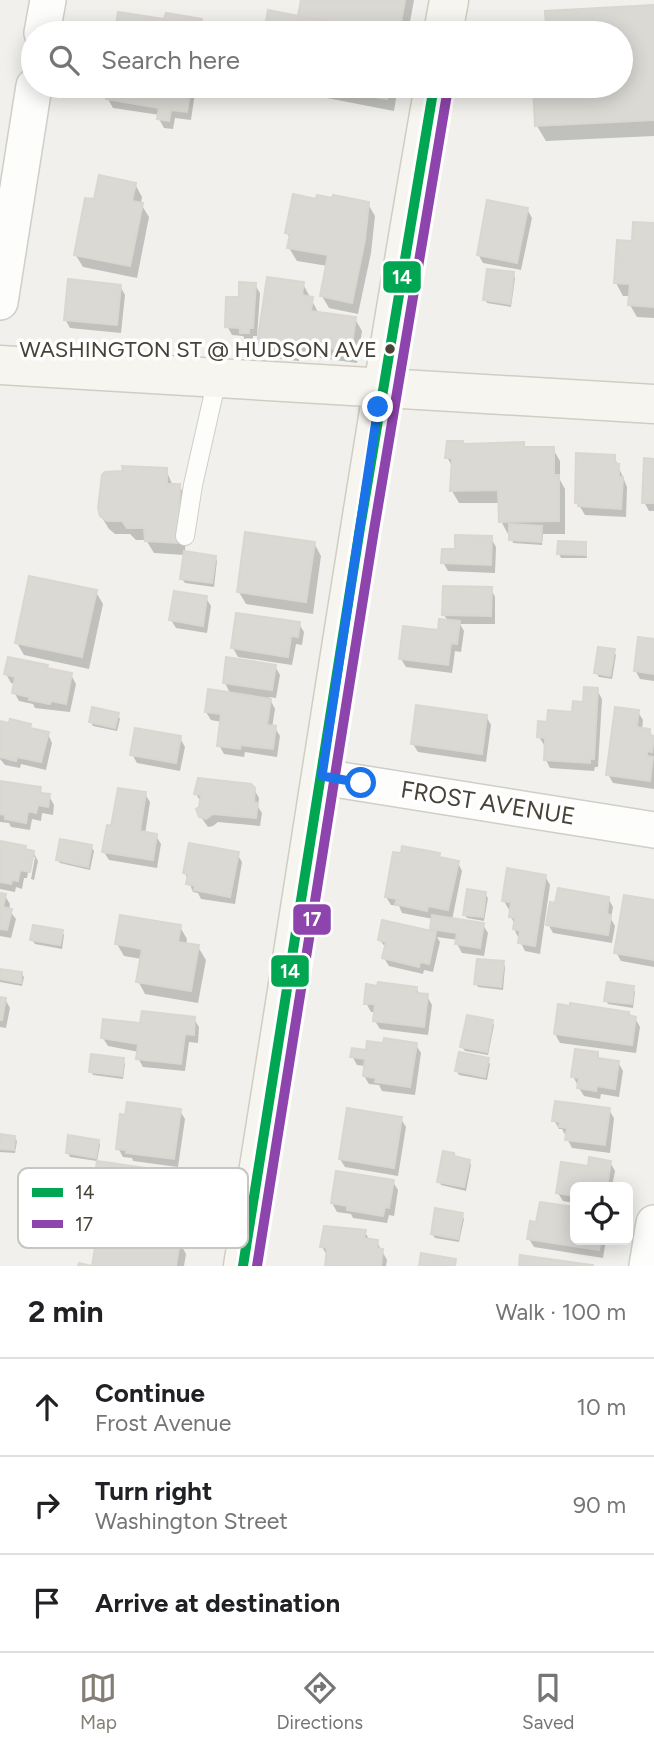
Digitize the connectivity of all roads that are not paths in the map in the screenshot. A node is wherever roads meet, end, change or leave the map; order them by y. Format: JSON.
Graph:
{"nodes":[{"id":1,"x":48,"y":0,"type":"edge"},
{"id":2,"x":449,"y":0,"type":"edge"},
{"id":3,"x":44,"y":21,"type":"edge"},
{"id":4,"x":445,"y":21,"type":"edge"},
{"id":5,"x":32,"y":98,"type":"edge"},
{"id":6,"x":432,"y":98,"type":"edge"},
{"id":7,"x":0,"y":302,"type":"edge"},
{"id":8,"x":0,"y":365,"type":"edge"},
{"id":9,"x":217,"y":379,"type":"junction"},
{"id":10,"x":381,"y":389,"type":"junction"},
{"id":11,"x":654,"y":404,"type":"edge"},
{"id":12,"x":185,"y":536,"type":"dead end"},
{"id":13,"x":322,"y":776,"type":"junction"},
{"id":14,"x":654,"y":830,"type":"edge"},
{"id":15,"x":654,"y":1223,"type":"edge"},
{"id":16,"x":248,"y":1235,"type":"edge"},
{"id":17,"x":246,"y":1248,"type":"edge"},
{"id":18,"x":243,"y":1266,"type":"edge"},
{"id":19,"x":647,"y":1266,"type":"edge"}],
"edges":[{"from":1,"to":3,"type":"street"},
{"from":2,"to":4,"type":"street"},
{"from":5,"to":7,"type":"street"},
{"from":6,"to":10,"type":"street"},
{"from":8,"to":9,"type":"street"},
{"from":9,"to":10,"type":"street"},
{"from":9,"to":12,"type":"lane"},
{"from":10,"to":11,"type":"street"},
{"from":10,"to":13,"type":"street"},
{"from":13,"to":14,"type":"street","name":"FROST AVENUE"},
{"from":13,"to":16,"type":"street"},
{"from":15,"to":19,"type":"street"},
{"from":17,"to":18,"type":"street"}]}
